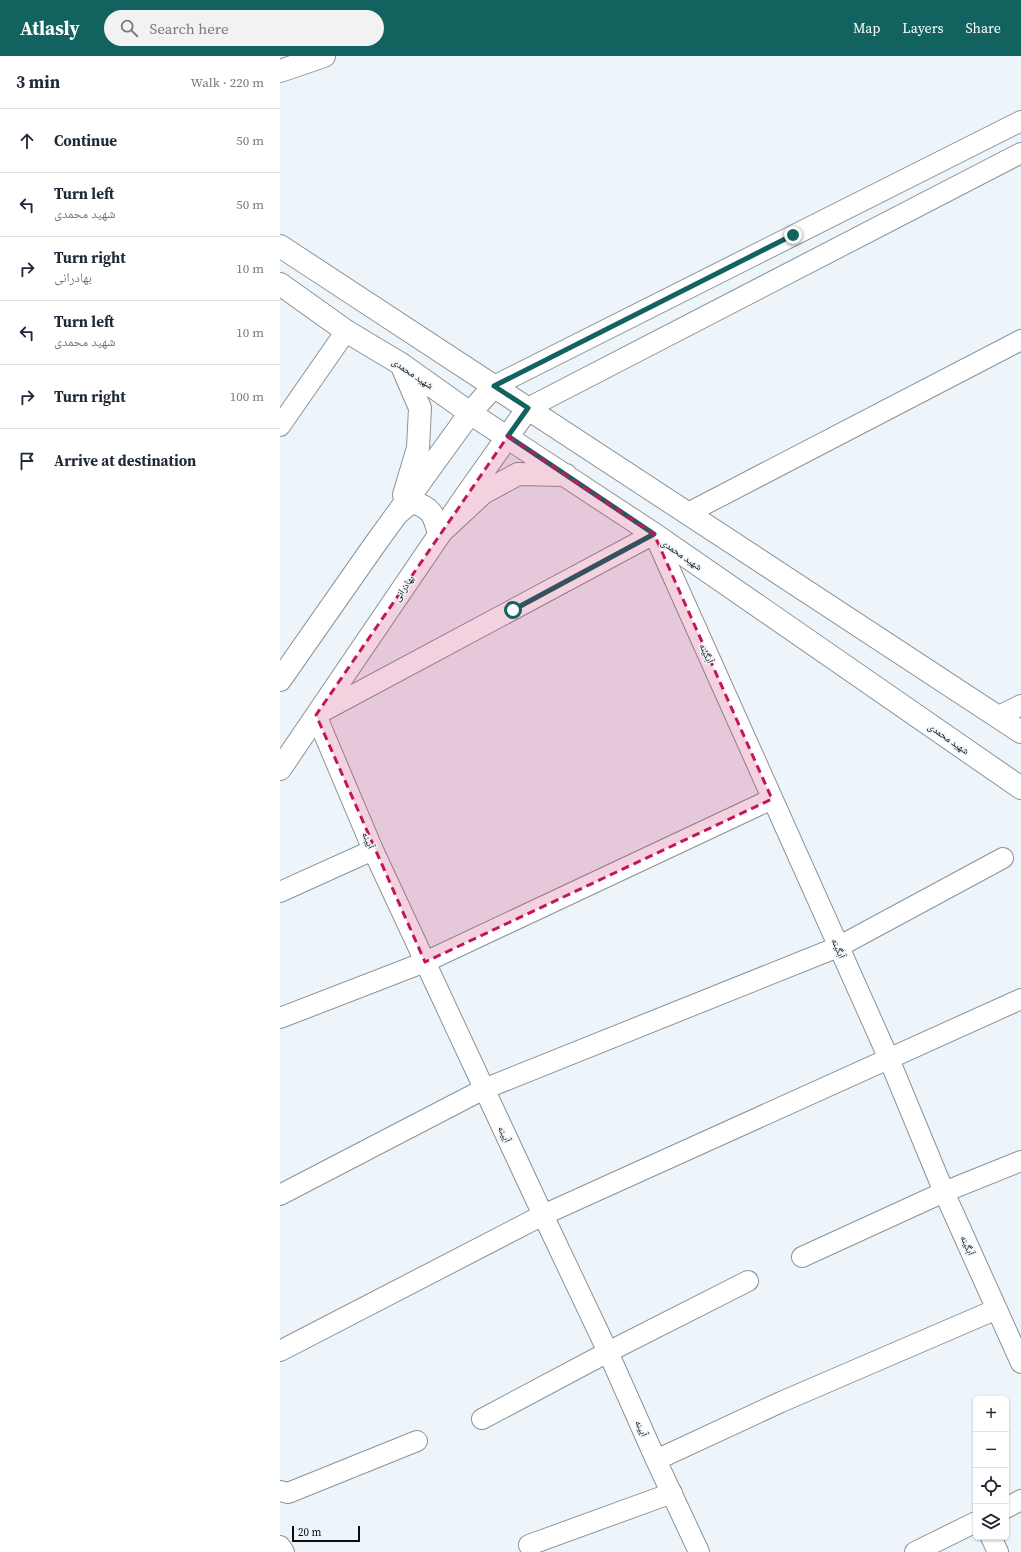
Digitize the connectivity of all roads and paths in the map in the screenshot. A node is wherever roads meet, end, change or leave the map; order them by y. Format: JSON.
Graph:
{"nodes":[{"id":1,"x":324,"y":56,"type":"edge"},
{"id":2,"x":280,"y":71,"type":"edge"},
{"id":3,"x":1021,"y":120,"type":"edge"},
{"id":4,"x":1021,"y":153,"type":"edge"},
{"id":5,"x":280,"y":246,"type":"edge"},
{"id":6,"x":280,"y":284,"type":"edge"},
{"id":7,"x":346,"y":331,"type":"junction"},
{"id":8,"x":1021,"y":340,"type":"edge"},
{"id":9,"x":401,"y":364,"type":"junction"},
{"id":10,"x":494,"y":386,"type":"junction"},
{"id":11,"x":528,"y":408,"type":"junction"},
{"id":12,"x":470,"y":413,"type":"junction"},
{"id":13,"x":280,"y":426,"type":"edge"},
{"id":14,"x":508,"y":436,"type":"junction"},
{"id":15,"x":566,"y":475,"type":"junction"},
{"id":16,"x":398,"y":513,"type":"junction"},
{"id":17,"x":688,"y":513,"type":"junction"},
{"id":18,"x":439,"y":534,"type":"junction"},
{"id":19,"x":654,"y":534,"type":"junction"},
{"id":20,"x":280,"y":680,"type":"edge"},
{"id":21,"x":1021,"y":705,"type":"edge"},
{"id":22,"x":316,"y":715,"type":"junction"},
{"id":23,"x":1000,"y":716,"type":"junction"},
{"id":24,"x":1021,"y":732,"type":"edge"},
{"id":25,"x":280,"y":769,"type":"edge"},
{"id":26,"x":1021,"y":788,"type":"edge"},
{"id":27,"x":772,"y":799,"type":"junction"},
{"id":28,"x":373,"y":850,"type":"junction"},
{"id":29,"x":1003,"y":858,"type":"dead end"},
{"id":30,"x":280,"y":892,"type":"edge"},
{"id":31,"x":838,"y":947,"type":"junction"},
{"id":32,"x":425,"y":962,"type":"junction"},
{"id":33,"x":1021,"y":999,"type":"edge"},
{"id":34,"x":280,"y":1018,"type":"edge"},
{"id":35,"x":889,"y":1059,"type":"junction"},
{"id":36,"x":484,"y":1088,"type":"junction"},
{"id":37,"x":1021,"y":1160,"type":"edge"},
{"id":38,"x":944,"y":1192,"type":"junction"},
{"id":39,"x":280,"y":1195,"type":"edge"},
{"id":40,"x":543,"y":1215,"type":"junction"},
{"id":41,"x":802,"y":1257,"type":"dead end"},
{"id":42,"x":748,"y":1281,"type":"dead end"},
{"id":43,"x":997,"y":1309,"type":"junction"},
{"id":44,"x":1016,"y":1338,"type":"edge"},
{"id":45,"x":280,"y":1351,"type":"edge"},
{"id":46,"x":608,"y":1352,"type":"junction"},
{"id":47,"x":1021,"y":1364,"type":"edge"},
{"id":48,"x":482,"y":1419,"type":"dead end"},
{"id":49,"x":417,"y":1441,"type":"dead end"},
{"id":50,"x":656,"y":1460,"type":"junction"},
{"id":51,"x":280,"y":1491,"type":"edge"},
{"id":52,"x":672,"y":1493,"type":"junction"},
{"id":53,"x":1021,"y":1500,"type":"edge"},
{"id":54,"x":1009,"y":1506,"type":"edge"},
{"id":55,"x":973,"y":1523,"type":"edge"},
{"id":56,"x":992,"y":1540,"type":"edge"},
{"id":57,"x":529,"y":1545,"type":"dead end"},
{"id":58,"x":280,"y":1546,"type":"edge"},
{"id":59,"x":284,"y":1552,"type":"edge"},
{"id":60,"x":699,"y":1552,"type":"edge"},
{"id":61,"x":915,"y":1552,"type":"edge"},
{"id":62,"x":998,"y":1552,"type":"edge"}],
"edges":[{"from":1,"to":2,"type":"street"},
{"from":3,"to":10,"type":"street"},
{"from":4,"to":11,"type":"street"},
{"from":5,"to":10,"type":"street"},
{"from":6,"to":7,"type":"street","name":"شهید محمدی"},
{"from":7,"to":9,"type":"street","name":"شهید محمدی"},
{"from":7,"to":13,"type":"street"},
{"from":8,"to":17,"type":"street"},
{"from":9,"to":12,"type":"street","name":"شهید محمدی"},
{"from":9,"to":16,"type":"street"},
{"from":10,"to":11,"type":"street"},
{"from":10,"to":12,"type":"street"},
{"from":11,"to":14,"type":"street","name":"بهادرانی"},
{"from":11,"to":17,"type":"street"},
{"from":12,"to":14,"type":"street","name":"شهید محمدی"},
{"from":12,"to":16,"type":"street"},
{"from":14,"to":15,"type":"street","name":"شهید محمدی"},
{"from":14,"to":18,"type":"street","name":"بهادرانی"},
{"from":15,"to":18,"type":"street"},
{"from":15,"to":19,"type":"street","name":"شهید محمدی"},
{"from":16,"to":18,"type":"street"},
{"from":16,"to":20,"type":"street"},
{"from":17,"to":23,"type":"street"},
{"from":18,"to":22,"type":"street","name":"بهادرانی"},
{"from":19,"to":22,"type":"street"},
{"from":19,"to":26,"type":"street","name":"شهید محمدی"},
{"from":19,"to":27,"type":"street","name":"آبگینه"},
{"from":21,"to":23,"type":"street"},
{"from":22,"to":25,"type":"street","name":"بهادرانی"},
{"from":22,"to":28,"type":"street","name":"آیینه"},
{"from":23,"to":24,"type":"street"},
{"from":27,"to":31,"type":"street","name":"آبگینه"},
{"from":27,"to":32,"type":"street"},
{"from":28,"to":30,"type":"street"},
{"from":28,"to":32,"type":"street","name":"آیینه"},
{"from":29,"to":31,"type":"street"},
{"from":31,"to":35,"type":"street","name":"آبگینه"},
{"from":31,"to":36,"type":"street"},
{"from":32,"to":34,"type":"street"},
{"from":32,"to":36,"type":"street","name":"آیینه"},
{"from":33,"to":35,"type":"street"},
{"from":35,"to":38,"type":"street","name":"آبگینه"},
{"from":35,"to":40,"type":"street"},
{"from":36,"to":39,"type":"street"},
{"from":36,"to":40,"type":"street","name":"آیینه"},
{"from":37,"to":38,"type":"street"},
{"from":38,"to":41,"type":"street"},
{"from":38,"to":43,"type":"street","name":"آبگینه"},
{"from":40,"to":45,"type":"street"},
{"from":40,"to":46,"type":"street","name":"آیینه"},
{"from":42,"to":46,"type":"street"},
{"from":43,"to":44,"type":"street","name":"آبگینه"},
{"from":43,"to":50,"type":"street"},
{"from":44,"to":47,"type":"street","name":"آبگینه"},
{"from":46,"to":48,"type":"street"},
{"from":46,"to":50,"type":"street","name":"آیینه"},
{"from":49,"to":51,"type":"street"},
{"from":50,"to":52,"type":"street","name":"آیینه"},
{"from":52,"to":57,"type":"street"},
{"from":52,"to":60,"type":"street","name":"آیینه"},
{"from":53,"to":54,"type":"street"},
{"from":55,"to":61,"type":"street"},
{"from":56,"to":62,"type":"street"},
{"from":58,"to":59,"type":"street"}]}
